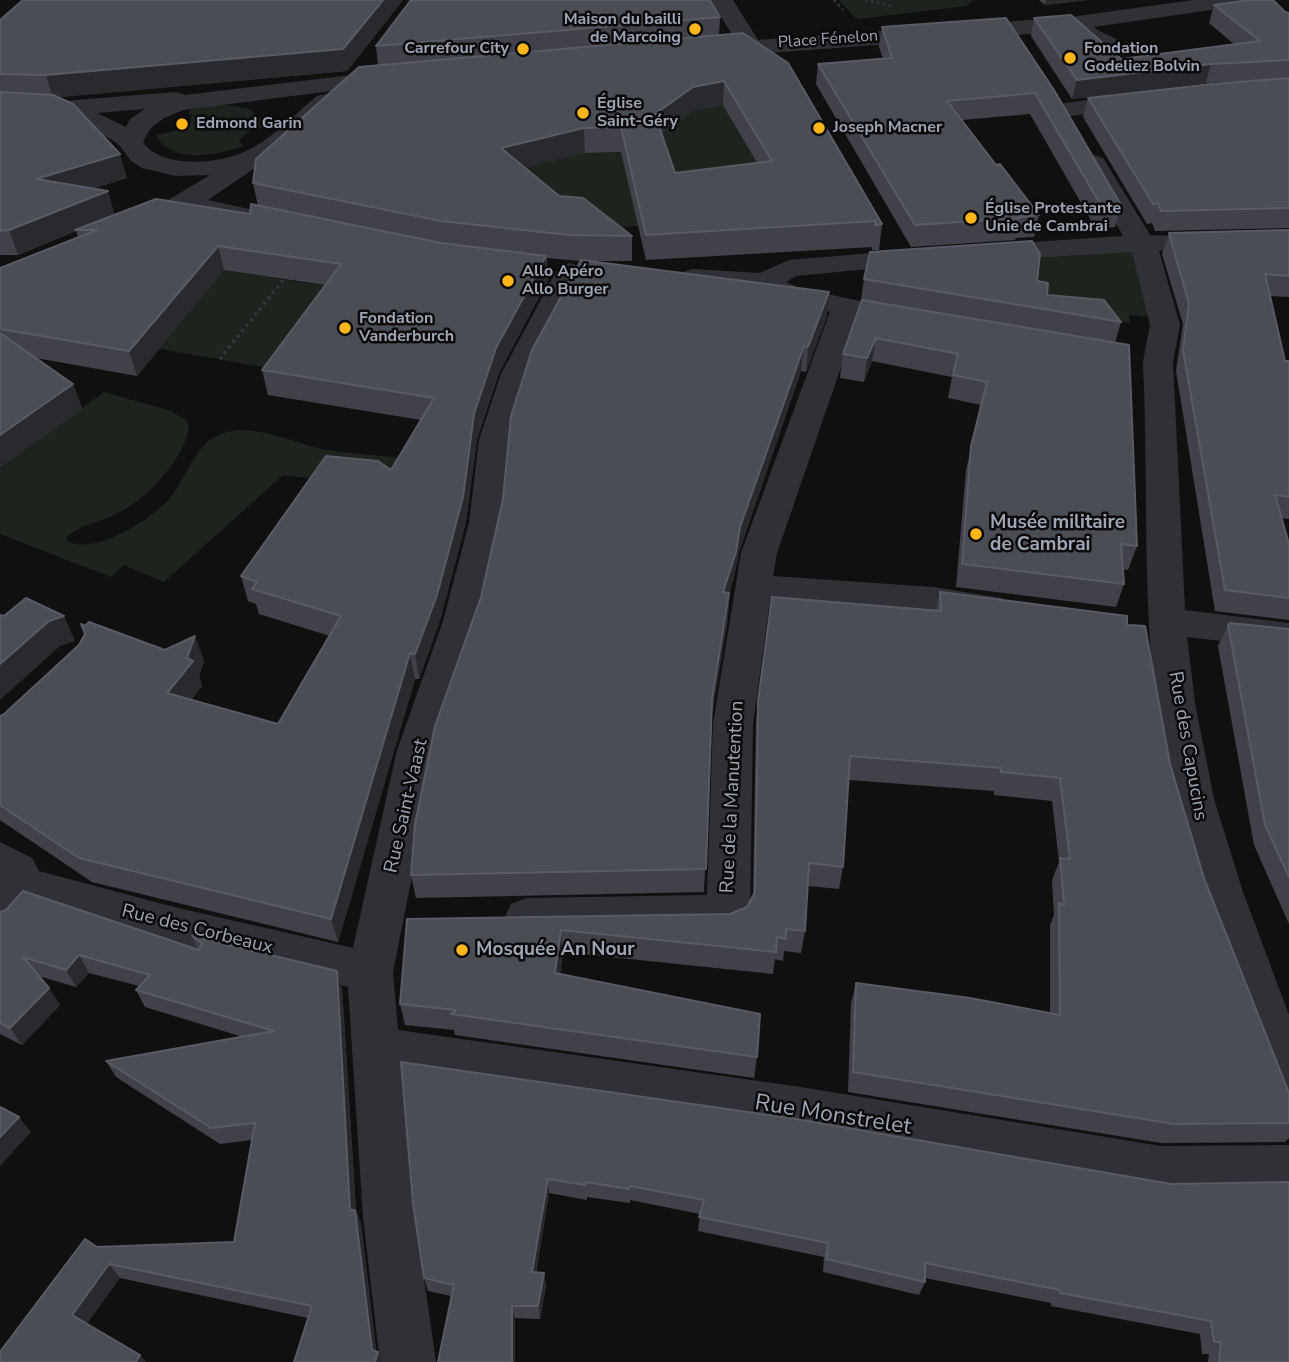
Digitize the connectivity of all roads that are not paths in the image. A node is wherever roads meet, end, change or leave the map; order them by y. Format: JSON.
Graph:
{"nodes":[{"id":1,"x":722,"y":0,"type":"edge"},
{"id":2,"x":1238,"y":0,"type":"edge"},
{"id":3,"x":1018,"y":18,"type":"junction"},
{"id":4,"x":1076,"y":23,"type":"junction"},
{"id":5,"x":1115,"y":47,"type":"dead end"},
{"id":6,"x":1025,"y":50,"type":"edge"},
{"id":7,"x":770,"y":51,"type":"junction"},
{"id":8,"x":682,"y":52,"type":"edge"},
{"id":9,"x":364,"y":71,"type":"junction"},
{"id":10,"x":419,"y":75,"type":"edge"},
{"id":11,"x":229,"y":97,"type":"junction"},
{"id":12,"x":1167,"y":97,"type":"edge"},
{"id":13,"x":192,"y":100,"type":"junction"},
{"id":14,"x":0,"y":105,"type":"edge"},
{"id":15,"x":64,"y":108,"type":"junction"},
{"id":16,"x":278,"y":138,"type":"junction"},
{"id":17,"x":131,"y":141,"type":"junction"},
{"id":18,"x":246,"y":162,"type":"junction"},
{"id":19,"x":152,"y":163,"type":"junction"},
{"id":20,"x":186,"y":203,"type":"junction"},
{"id":21,"x":148,"y":215,"type":"edge"},
{"id":22,"x":1195,"y":241,"type":"edge"},
{"id":23,"x":1140,"y":243,"type":"junction"},
{"id":24,"x":568,"y":271,"type":"dead end"},
{"id":25,"x":667,"y":277,"type":"edge"},
{"id":26,"x":765,"y":282,"type":"junction"},
{"id":27,"x":846,"y":309,"type":"junction"},
{"id":28,"x":941,"y":326,"type":"edge"},
{"id":29,"x":754,"y":587,"type":"junction"},
{"id":30,"x":1018,"y":611,"type":"edge"},
{"id":31,"x":1159,"y":626,"type":"junction"},
{"id":32,"x":1289,"y":636,"type":"edge"},
{"id":33,"x":8,"y":886,"type":"edge"},
{"id":34,"x":492,"y":918,"type":"edge"},
{"id":35,"x":370,"y":972,"type":"junction"},
{"id":36,"x":377,"y":1049,"type":"junction"},
{"id":37,"x":1289,"y":1073,"type":"edge"},
{"id":38,"x":1289,"y":1170,"type":"edge"},
{"id":39,"x":408,"y":1362,"type":"edge"}],
"edges":[{"from":1,"to":7,"type":"street","name":"Place Fénelon"},
{"from":2,"to":4,"type":"street","name":"Place Fénelon"},
{"from":3,"to":4,"type":"street","name":"Place Fénelon"},
{"from":3,"to":6,"type":"street"},
{"from":3,"to":7,"type":"street","name":"Place Fénelon"},
{"from":4,"to":5,"type":"street"},
{"from":7,"to":8,"type":"street"},
{"from":9,"to":10,"type":"street"},
{"from":9,"to":11,"type":"street"},
{"from":9,"to":16,"type":"street"},
{"from":11,"to":13,"type":"street"},
{"from":11,"to":16,"type":"street"},
{"from":12,"to":23,"type":"street","name":"Rue des Capucins"},
{"from":13,"to":15,"type":"street"},
{"from":13,"to":17,"type":"street"},
{"from":14,"to":15,"type":"street"},
{"from":15,"to":17,"type":"street"},
{"from":16,"to":18,"type":"street"},
{"from":17,"to":19,"type":"street"},
{"from":18,"to":19,"type":"street"},
{"from":18,"to":20,"type":"street"},
{"from":18,"to":20,"type":"street"},
{"from":19,"to":20,"type":"street"},
{"from":20,"to":21,"type":"street"},
{"from":22,"to":23,"type":"street"},
{"from":23,"to":26,"type":"street"},
{"from":23,"to":31,"type":"street","name":"Rue des Capucins"},
{"from":24,"to":35,"type":"street","name":"Rue Saint-Vaast"},
{"from":25,"to":26,"type":"street"},
{"from":26,"to":27,"type":"street"},
{"from":27,"to":28,"type":"street"},
{"from":27,"to":29,"type":"street","name":"Rue de la Manutention"},
{"from":29,"to":30,"type":"street"},
{"from":29,"to":34,"type":"street","name":"Rue de la Manutention"},
{"from":31,"to":32,"type":"street"},
{"from":31,"to":37,"type":"street","name":"Rue des Capucins"},
{"from":33,"to":35,"type":"street","name":"Rue des Corbeaux"},
{"from":35,"to":36,"type":"street","name":"Rue Saint-Vaast"},
{"from":36,"to":38,"type":"street","name":"Rue Monstrelet"},
{"from":36,"to":39,"type":"street","name":"Rue Saint-Vaast"}]}
